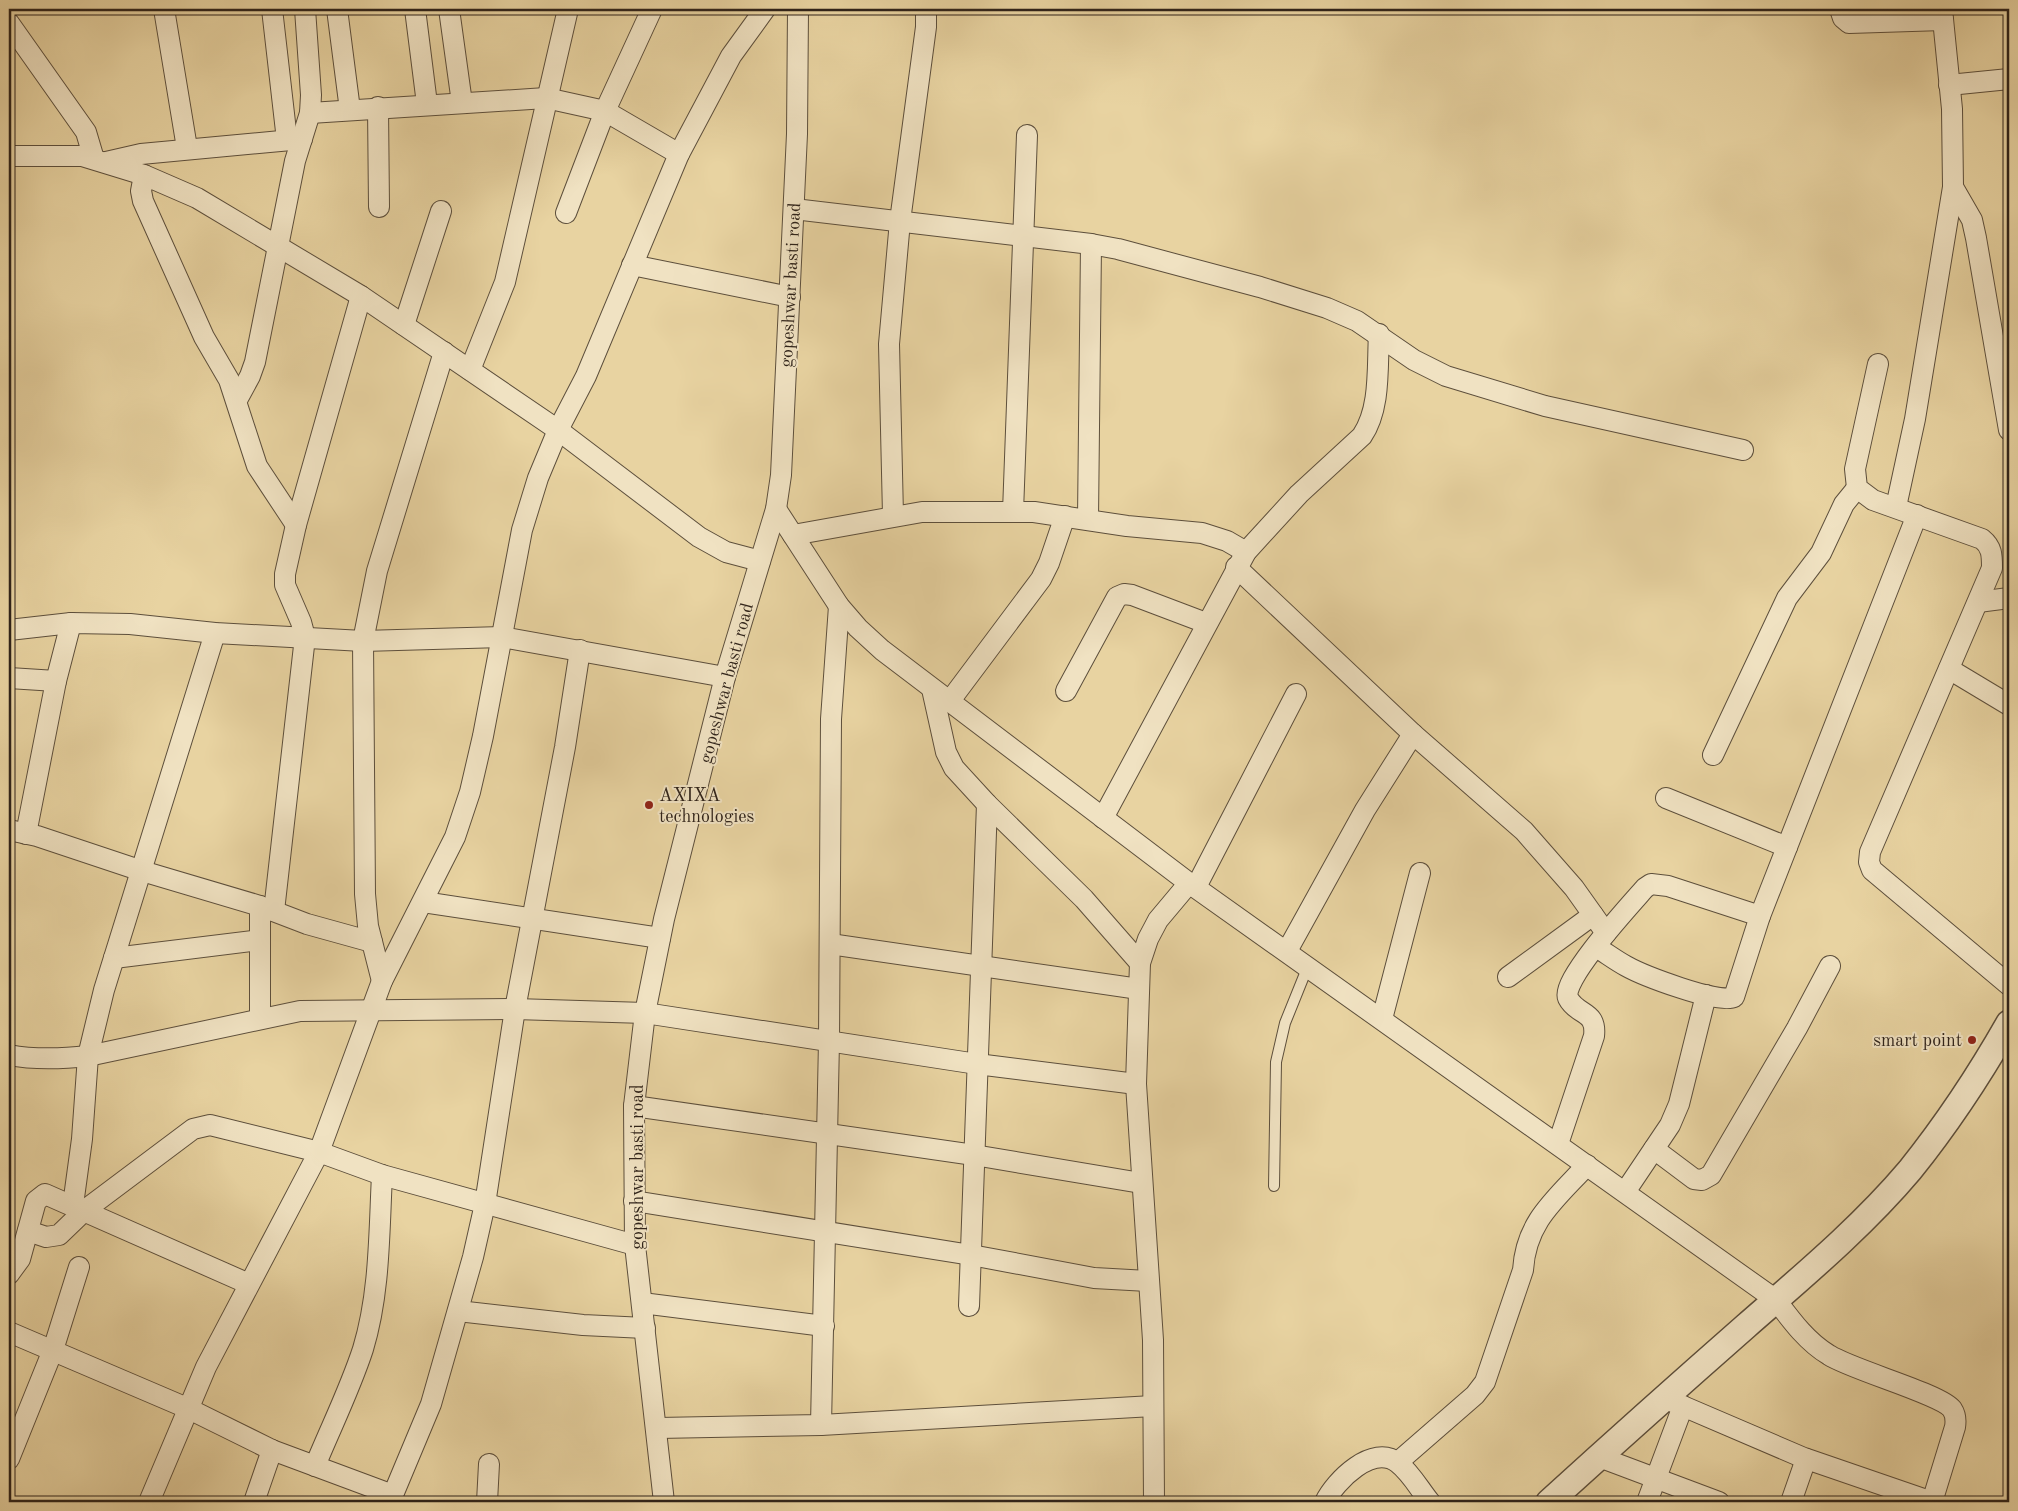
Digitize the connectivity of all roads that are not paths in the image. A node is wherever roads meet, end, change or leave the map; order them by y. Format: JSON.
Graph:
{"nodes":[{"id":1,"x":164,"y":9,"type":"edge"},
{"id":2,"x":272,"y":9,"type":"edge"},
{"id":3,"x":305,"y":9,"type":"edge"},
{"id":4,"x":338,"y":9,"type":"edge"},
{"id":5,"x":415,"y":9,"type":"edge"},
{"id":6,"x":449,"y":9,"type":"edge"},
{"id":7,"x":568,"y":9,"type":"edge"},
{"id":8,"x":652,"y":9,"type":"edge"},
{"id":9,"x":765,"y":9,"type":"edge"},
{"id":10,"x":798,"y":9,"type":"edge"},
{"id":11,"x":926,"y":9,"type":"edge"},
{"id":12,"x":1840,"y":9,"type":"edge"},
{"id":13,"x":1943,"y":14,"type":"edge"},
{"id":14,"x":9,"y":23,"type":"edge"},
{"id":15,"x":2009,"y":79,"type":"edge"},
{"id":16,"x":1949,"y":86,"type":"junction"},
{"id":17,"x":546,"y":98,"type":"junction"},
{"id":18,"x":462,"y":102,"type":"junction"},
{"id":19,"x":427,"y":104,"type":"junction"},
{"id":20,"x":378,"y":107,"type":"junction"},
{"id":21,"x":350,"y":110,"type":"junction"},
{"id":22,"x":605,"y":111,"type":"junction"},
{"id":23,"x":310,"y":113,"type":"junction"},
{"id":24,"x":1027,"y":135,"type":"dead end"},
{"id":25,"x":294,"y":139,"type":"junction"},
{"id":26,"x":187,"y":148,"type":"junction"},
{"id":27,"x":680,"y":154,"type":"junction"},
{"id":28,"x":9,"y":156,"type":"edge"},
{"id":29,"x":100,"y":161,"type":"junction"},
{"id":30,"x":144,"y":175,"type":"junction"},
{"id":31,"x":1953,"y":187,"type":"junction"},
{"id":32,"x":379,"y":207,"type":"dead end"},
{"id":33,"x":794,"y":210,"type":"junction"},
{"id":34,"x":441,"y":211,"type":"dead end"},
{"id":35,"x":566,"y":213,"type":"dead end"},
{"id":36,"x":900,"y":221,"type":"junction"},
{"id":37,"x":1023,"y":236,"type":"junction"},
{"id":38,"x":1091,"y":244,"type":"junction"},
{"id":39,"x":279,"y":246,"type":"junction"},
{"id":40,"x":632,"y":265,"type":"junction"},
{"id":41,"x":362,"y":296,"type":"junction"},
{"id":42,"x":790,"y":297,"type":"junction"},
{"id":43,"x":404,"y":325,"type":"junction"},
{"id":44,"x":1379,"y":334,"type":"junction"},
{"id":45,"x":444,"y":352,"type":"junction"},
{"id":46,"x":1878,"y":364,"type":"dead end"},
{"id":47,"x":470,"y":370,"type":"junction"},
{"id":48,"x":237,"y":400,"type":"junction"},
{"id":49,"x":558,"y":430,"type":"junction"},
{"id":50,"x":2009,"y":430,"type":"edge"},
{"id":51,"x":1743,"y":450,"type":"dead end"},
{"id":52,"x":1857,"y":488,"type":"junction"},
{"id":53,"x":1896,"y":507,"type":"junction"},
{"id":54,"x":776,"y":509,"type":"junction"},
{"id":55,"x":1013,"y":512,"type":"junction"},
{"id":56,"x":893,"y":515,"type":"junction"},
{"id":57,"x":1917,"y":515,"type":"junction"},
{"id":58,"x":1065,"y":516,"type":"junction"},
{"id":59,"x":1088,"y":520,"type":"junction"},
{"id":60,"x":296,"y":525,"type":"junction"},
{"id":61,"x":793,"y":535,"type":"junction"},
{"id":62,"x":1241,"y":559,"type":"junction"},
{"id":63,"x":760,"y":561,"type":"junction"},
{"id":64,"x":2001,"y":567,"type":"edge"},
{"id":65,"x":2009,"y":598,"type":"edge"},
{"id":66,"x":1978,"y":602,"type":"junction"},
{"id":67,"x":839,"y":606,"type":"junction"},
{"id":68,"x":71,"y":623,"type":"junction"},
{"id":69,"x":1206,"y":623,"type":"junction"},
{"id":70,"x":9,"y":630,"type":"edge"},
{"id":71,"x":214,"y":633,"type":"junction"},
{"id":72,"x":305,"y":637,"type":"junction"},
{"id":73,"x":502,"y":637,"type":"junction"},
{"id":74,"x":362,"y":641,"type":"junction"},
{"id":75,"x":580,"y":650,"type":"junction"},
{"id":76,"x":1949,"y":669,"type":"junction"},
{"id":77,"x":725,"y":677,"type":"junction"},
{"id":78,"x":9,"y":678,"type":"edge"},
{"id":79,"x":56,"y":681,"type":"junction"},
{"id":80,"x":932,"y":689,"type":"junction"},
{"id":81,"x":1066,"y":691,"type":"dead end"},
{"id":82,"x":1296,"y":694,"type":"dead end"},
{"id":83,"x":949,"y":702,"type":"junction"},
{"id":84,"x":2009,"y":705,"type":"edge"},
{"id":85,"x":1412,"y":734,"type":"junction"},
{"id":86,"x":1713,"y":755,"type":"dead end"},
{"id":87,"x":1666,"y":798,"type":"dead end"},
{"id":88,"x":987,"y":804,"type":"junction"},
{"id":89,"x":1103,"y":818,"type":"junction"},
{"id":90,"x":17,"y":832,"type":"edge"},
{"id":91,"x":1788,"y":847,"type":"junction"},
{"id":92,"x":142,"y":871,"type":"junction"},
{"id":93,"x":1420,"y":873,"type":"dead end"},
{"id":94,"x":1193,"y":885,"type":"junction"},
{"id":95,"x":423,"y":902,"type":"junction"},
{"id":96,"x":267,"y":909,"type":"junction"},
{"id":97,"x":1593,"y":915,"type":"junction"},
{"id":98,"x":1760,"y":916,"type":"junction"},
{"id":99,"x":532,"y":920,"type":"junction"},
{"id":100,"x":660,"y":938,"type":"junction"},
{"id":101,"x":260,"y":940,"type":"junction"},
{"id":102,"x":1601,"y":940,"type":"junction"},
{"id":103,"x":372,"y":942,"type":"junction"},
{"id":104,"x":830,"y":944,"type":"junction"},
{"id":105,"x":1287,"y":951,"type":"junction"},
{"id":106,"x":114,"y":958,"type":"junction"},
{"id":107,"x":1140,"y":963,"type":"junction"},
{"id":108,"x":981,"y":965,"type":"junction"},
{"id":109,"x":1308,"y":966,"type":"junction"},
{"id":110,"x":1830,"y":966,"type":"dead end"},
{"id":111,"x":1508,"y":977,"type":"dead end"},
{"id":112,"x":382,"y":981,"type":"junction"},
{"id":113,"x":2009,"y":985,"type":"edge"},
{"id":114,"x":1139,"y":989,"type":"junction"},
{"id":115,"x":1706,"y":995,"type":"junction"},
{"id":116,"x":373,"y":1009,"type":"junction"},
{"id":117,"x":516,"y":1009,"type":"junction"},
{"id":118,"x":645,"y":1013,"type":"junction"},
{"id":119,"x":260,"y":1018,"type":"junction"},
{"id":120,"x":1382,"y":1019,"type":"junction"},
{"id":121,"x":2009,"y":1023,"type":"edge"},
{"id":122,"x":829,"y":1042,"type":"junction"},
{"id":123,"x":9,"y":1055,"type":"edge"},
{"id":124,"x":88,"y":1056,"type":"junction"},
{"id":125,"x":977,"y":1064,"type":"junction"},
{"id":126,"x":1136,"y":1084,"type":"junction"},
{"id":127,"x":634,"y":1106,"type":"junction"},
{"id":128,"x":826,"y":1134,"type":"junction"},
{"id":129,"x":1558,"y":1144,"type":"junction"},
{"id":130,"x":1654,"y":1149,"type":"junction"},
{"id":131,"x":319,"y":1152,"type":"junction"},
{"id":132,"x":974,"y":1155,"type":"junction"},
{"id":133,"x":1587,"y":1164,"type":"junction"},
{"id":134,"x":382,"y":1175,"type":"junction"},
{"id":135,"x":1141,"y":1182,"type":"junction"},
{"id":136,"x":1274,"y":1186,"type":"dead end"},
{"id":137,"x":1625,"y":1192,"type":"junction"},
{"id":138,"x":634,"y":1202,"type":"junction"},
{"id":139,"x":484,"y":1204,"type":"junction"},
{"id":140,"x":79,"y":1208,"type":"junction"},
{"id":141,"x":28,"y":1231,"type":"junction"},
{"id":142,"x":826,"y":1233,"type":"junction"},
{"id":143,"x":635,"y":1245,"type":"junction"},
{"id":144,"x":971,"y":1255,"type":"junction"},
{"id":145,"x":79,"y":1266,"type":"dead end"},
{"id":146,"x":9,"y":1274,"type":"edge"},
{"id":147,"x":1148,"y":1281,"type":"junction"},
{"id":148,"x":250,"y":1284,"type":"junction"},
{"id":149,"x":1776,"y":1300,"type":"junction"},
{"id":150,"x":642,"y":1303,"type":"junction"},
{"id":151,"x":969,"y":1306,"type":"dead end"},
{"id":152,"x":458,"y":1310,"type":"junction"},
{"id":153,"x":824,"y":1326,"type":"junction"},
{"id":154,"x":645,"y":1328,"type":"junction"},
{"id":155,"x":9,"y":1332,"type":"edge"},
{"id":156,"x":53,"y":1350,"type":"junction"},
{"id":157,"x":1674,"y":1402,"type":"junction"},
{"id":158,"x":1153,"y":1406,"type":"junction"},
{"id":159,"x":187,"y":1408,"type":"junction"},
{"id":160,"x":821,"y":1425,"type":"junction"},
{"id":161,"x":658,"y":1428,"type":"junction"},
{"id":162,"x":272,"y":1450,"type":"junction"},
{"id":163,"x":1599,"y":1457,"type":"junction"},
{"id":164,"x":9,"y":1459,"type":"edge"},
{"id":165,"x":1806,"y":1459,"type":"junction"},
{"id":166,"x":1398,"y":1462,"type":"junction"},
{"id":167,"x":489,"y":1464,"type":"dead end"},
{"id":168,"x":314,"y":1466,"type":"junction"},
{"id":169,"x":1656,"y":1478,"type":"junction"},
{"id":170,"x":391,"y":1498,"type":"edge"},
{"id":171,"x":149,"y":1502,"type":"edge"},
{"id":172,"x":254,"y":1502,"type":"edge"},
{"id":173,"x":487,"y":1502,"type":"edge"},
{"id":174,"x":664,"y":1502,"type":"edge"},
{"id":175,"x":1154,"y":1502,"type":"edge"},
{"id":176,"x":1325,"y":1502,"type":"edge"},
{"id":177,"x":1430,"y":1502,"type":"edge"},
{"id":178,"x":1549,"y":1502,"type":"edge"},
{"id":179,"x":1647,"y":1502,"type":"edge"},
{"id":180,"x":1719,"y":1502,"type":"edge"},
{"id":181,"x":1791,"y":1502,"type":"edge"},
{"id":182,"x":1932,"y":1502,"type":"edge"}],
"edges":[{"from":1,"to":26,"type":"street"},
{"from":2,"to":25,"type":"street"},
{"from":3,"to":23,"type":"street"},
{"from":4,"to":21,"type":"street"},
{"from":5,"to":19,"type":"street"},
{"from":6,"to":18,"type":"street"},
{"from":7,"to":17,"type":"street"},
{"from":8,"to":22,"type":"street"},
{"from":9,"to":27,"type":"street"},
{"from":10,"to":33,"type":"street","name":"gopeshwar basti road"},
{"from":11,"to":36,"type":"street"},
{"from":12,"to":13,"type":"street"},
{"from":13,"to":16,"type":"street"},
{"from":14,"to":29,"type":"street"},
{"from":15,"to":16,"type":"street"},
{"from":16,"to":31,"type":"street"},
{"from":17,"to":18,"type":"street"},
{"from":17,"to":22,"type":"street"},
{"from":17,"to":47,"type":"street"},
{"from":18,"to":19,"type":"street"},
{"from":19,"to":20,"type":"street"},
{"from":20,"to":21,"type":"street"},
{"from":20,"to":32,"type":"street"},
{"from":21,"to":23,"type":"street"},
{"from":22,"to":27,"type":"street"},
{"from":22,"to":35,"type":"street"},
{"from":23,"to":25,"type":"street"},
{"from":24,"to":37,"type":"street"},
{"from":25,"to":26,"type":"street"},
{"from":25,"to":39,"type":"street"},
{"from":26,"to":29,"type":"street"},
{"from":27,"to":40,"type":"street"},
{"from":28,"to":29,"type":"street"},
{"from":29,"to":30,"type":"street"},
{"from":30,"to":39,"type":"street"},
{"from":30,"to":48,"type":"street"},
{"from":31,"to":50,"type":"street"},
{"from":31,"to":53,"type":"street"},
{"from":33,"to":36,"type":"street"},
{"from":33,"to":42,"type":"street","name":"gopeshwar basti road"},
{"from":34,"to":43,"type":"street"},
{"from":36,"to":37,"type":"street"},
{"from":36,"to":56,"type":"street"},
{"from":37,"to":38,"type":"street"},
{"from":37,"to":55,"type":"street"},
{"from":38,"to":44,"type":"street"},
{"from":38,"to":59,"type":"street"},
{"from":39,"to":41,"type":"street"},
{"from":39,"to":48,"type":"street"},
{"from":40,"to":42,"type":"street"},
{"from":40,"to":49,"type":"street"},
{"from":41,"to":43,"type":"street"},
{"from":41,"to":60,"type":"street"},
{"from":42,"to":54,"type":"street","name":"gopeshwar basti road"},
{"from":43,"to":45,"type":"street"},
{"from":44,"to":51,"type":"street"},
{"from":44,"to":62,"type":"street"},
{"from":45,"to":47,"type":"street"},
{"from":45,"to":74,"type":"street"},
{"from":46,"to":52,"type":"street"},
{"from":47,"to":49,"type":"street"},
{"from":48,"to":60,"type":"street"},
{"from":49,"to":63,"type":"street"},
{"from":49,"to":73,"type":"street"},
{"from":52,"to":53,"type":"street"},
{"from":52,"to":86,"type":"street"},
{"from":53,"to":57,"type":"street"},
{"from":54,"to":61,"type":"street"},
{"from":54,"to":63,"type":"street","name":"gopeshwar basti road"},
{"from":55,"to":56,"type":"street"},
{"from":55,"to":58,"type":"street"},
{"from":56,"to":61,"type":"street"},
{"from":57,"to":64,"type":"street"},
{"from":57,"to":91,"type":"street"},
{"from":58,"to":59,"type":"street"},
{"from":58,"to":83,"type":"street"},
{"from":59,"to":62,"type":"street"},
{"from":60,"to":72,"type":"street"},
{"from":61,"to":67,"type":"street"},
{"from":62,"to":69,"type":"street"},
{"from":62,"to":85,"type":"street"},
{"from":63,"to":77,"type":"street","name":"gopeshwar basti road"},
{"from":64,"to":66,"type":"street"},
{"from":65,"to":66,"type":"street"},
{"from":66,"to":76,"type":"street"},
{"from":67,"to":80,"type":"street"},
{"from":67,"to":104,"type":"street"},
{"from":68,"to":70,"type":"street"},
{"from":68,"to":71,"type":"street"},
{"from":68,"to":79,"type":"street"},
{"from":69,"to":81,"type":"street"},
{"from":69,"to":89,"type":"street"},
{"from":71,"to":72,"type":"street"},
{"from":71,"to":92,"type":"street"},
{"from":72,"to":74,"type":"street"},
{"from":72,"to":96,"type":"street"},
{"from":73,"to":74,"type":"street"},
{"from":73,"to":75,"type":"street"},
{"from":73,"to":95,"type":"street"},
{"from":74,"to":103,"type":"street"},
{"from":75,"to":77,"type":"street"},
{"from":75,"to":99,"type":"street"},
{"from":76,"to":84,"type":"street"},
{"from":76,"to":113,"type":"street"},
{"from":77,"to":100,"type":"street","name":"gopeshwar basti road"},
{"from":78,"to":79,"type":"street"},
{"from":79,"to":90,"type":"street"},
{"from":80,"to":83,"type":"street"},
{"from":80,"to":88,"type":"street"},
{"from":82,"to":94,"type":"street"},
{"from":83,"to":89,"type":"street"},
{"from":85,"to":97,"type":"street"},
{"from":85,"to":105,"type":"street"},
{"from":87,"to":91,"type":"street"},
{"from":88,"to":107,"type":"street"},
{"from":88,"to":108,"type":"street"},
{"from":89,"to":94,"type":"street"},
{"from":90,"to":92,"type":"street"},
{"from":91,"to":98,"type":"street"},
{"from":92,"to":96,"type":"street"},
{"from":92,"to":106,"type":"street"},
{"from":93,"to":120,"type":"street"},
{"from":94,"to":105,"type":"street"},
{"from":94,"to":107,"type":"street"},
{"from":95,"to":99,"type":"street"},
{"from":95,"to":112,"type":"street"},
{"from":96,"to":101,"type":"street"},
{"from":96,"to":103,"type":"street"},
{"from":97,"to":102,"type":"street"},
{"from":97,"to":111,"type":"street"},
{"from":98,"to":102,"type":"street"},
{"from":98,"to":115,"type":"street"},
{"from":99,"to":100,"type":"street"},
{"from":99,"to":117,"type":"street"},
{"from":100,"to":118,"type":"street","name":"gopeshwar basti road"},
{"from":101,"to":106,"type":"street"},
{"from":101,"to":119,"type":"street"},
{"from":102,"to":115,"type":"street"},
{"from":102,"to":129,"type":"street"},
{"from":103,"to":112,"type":"street"},
{"from":104,"to":108,"type":"street"},
{"from":104,"to":122,"type":"street"},
{"from":105,"to":109,"type":"street"},
{"from":106,"to":124,"type":"street"},
{"from":107,"to":114,"type":"street"},
{"from":108,"to":114,"type":"street"},
{"from":108,"to":125,"type":"street"},
{"from":109,"to":120,"type":"street"},
{"from":109,"to":136,"type":"lane"},
{"from":110,"to":130,"type":"street"},
{"from":112,"to":116,"type":"street"},
{"from":114,"to":126,"type":"street"},
{"from":115,"to":130,"type":"street"},
{"from":116,"to":117,"type":"street"},
{"from":116,"to":119,"type":"street"},
{"from":116,"to":131,"type":"street"},
{"from":117,"to":118,"type":"street"},
{"from":117,"to":139,"type":"street"},
{"from":118,"to":122,"type":"street"},
{"from":118,"to":127,"type":"street","name":"gopeshwar basti road"},
{"from":119,"to":124,"type":"street"},
{"from":120,"to":129,"type":"street"},
{"from":121,"to":149,"type":"street"},
{"from":122,"to":125,"type":"street"},
{"from":122,"to":128,"type":"street"},
{"from":123,"to":124,"type":"street"},
{"from":124,"to":140,"type":"street"},
{"from":125,"to":126,"type":"street"},
{"from":125,"to":132,"type":"street"},
{"from":126,"to":135,"type":"street"},
{"from":127,"to":128,"type":"street"},
{"from":127,"to":138,"type":"street","name":"gopeshwar basti road"},
{"from":128,"to":132,"type":"street"},
{"from":128,"to":142,"type":"street"},
{"from":129,"to":133,"type":"street"},
{"from":130,"to":137,"type":"street"},
{"from":131,"to":134,"type":"street"},
{"from":131,"to":140,"type":"street"},
{"from":131,"to":148,"type":"street"},
{"from":132,"to":135,"type":"street"},
{"from":132,"to":144,"type":"street"},
{"from":133,"to":137,"type":"street"},
{"from":133,"to":166,"type":"street"},
{"from":134,"to":139,"type":"street"},
{"from":134,"to":168,"type":"street"},
{"from":135,"to":147,"type":"street"},
{"from":137,"to":149,"type":"street"},
{"from":138,"to":142,"type":"street"},
{"from":138,"to":143,"type":"street","name":"gopeshwar basti road"},
{"from":139,"to":143,"type":"street"},
{"from":139,"to":152,"type":"street"},
{"from":140,"to":141,"type":"street"},
{"from":140,"to":141,"type":"street"},
{"from":140,"to":148,"type":"street"},
{"from":141,"to":146,"type":"street"},
{"from":142,"to":144,"type":"street"},
{"from":142,"to":153,"type":"street"},
{"from":143,"to":150,"type":"street","name":"gopeshwar basti road"},
{"from":144,"to":147,"type":"street"},
{"from":144,"to":151,"type":"street"},
{"from":145,"to":156,"type":"street"},
{"from":147,"to":158,"type":"street"},
{"from":148,"to":159,"type":"street"},
{"from":149,"to":157,"type":"street"},
{"from":149,"to":182,"type":"street"},
{"from":150,"to":153,"type":"street"},
{"from":150,"to":154,"type":"street","name":"gopeshwar basti road"},
{"from":152,"to":154,"type":"street"},
{"from":152,"to":170,"type":"street"},
{"from":153,"to":160,"type":"street"},
{"from":154,"to":161,"type":"street","name":"gopeshwar basti road"},
{"from":155,"to":156,"type":"street"},
{"from":156,"to":159,"type":"street"},
{"from":156,"to":164,"type":"street"},
{"from":157,"to":163,"type":"street"},
{"from":157,"to":165,"type":"street"},
{"from":157,"to":169,"type":"street"},
{"from":158,"to":160,"type":"street"},
{"from":158,"to":175,"type":"street"},
{"from":159,"to":162,"type":"street"},
{"from":159,"to":171,"type":"street"},
{"from":160,"to":161,"type":"street"},
{"from":161,"to":174,"type":"street","name":"gopeshwar basti road"},
{"from":162,"to":168,"type":"street"},
{"from":162,"to":172,"type":"street"},
{"from":163,"to":169,"type":"street"},
{"from":163,"to":178,"type":"street"},
{"from":165,"to":181,"type":"street"},
{"from":165,"to":182,"type":"street"},
{"from":166,"to":176,"type":"street"},
{"from":166,"to":177,"type":"street"},
{"from":167,"to":173,"type":"street"},
{"from":168,"to":170,"type":"street"},
{"from":169,"to":179,"type":"street"},
{"from":169,"to":180,"type":"street"}]}
